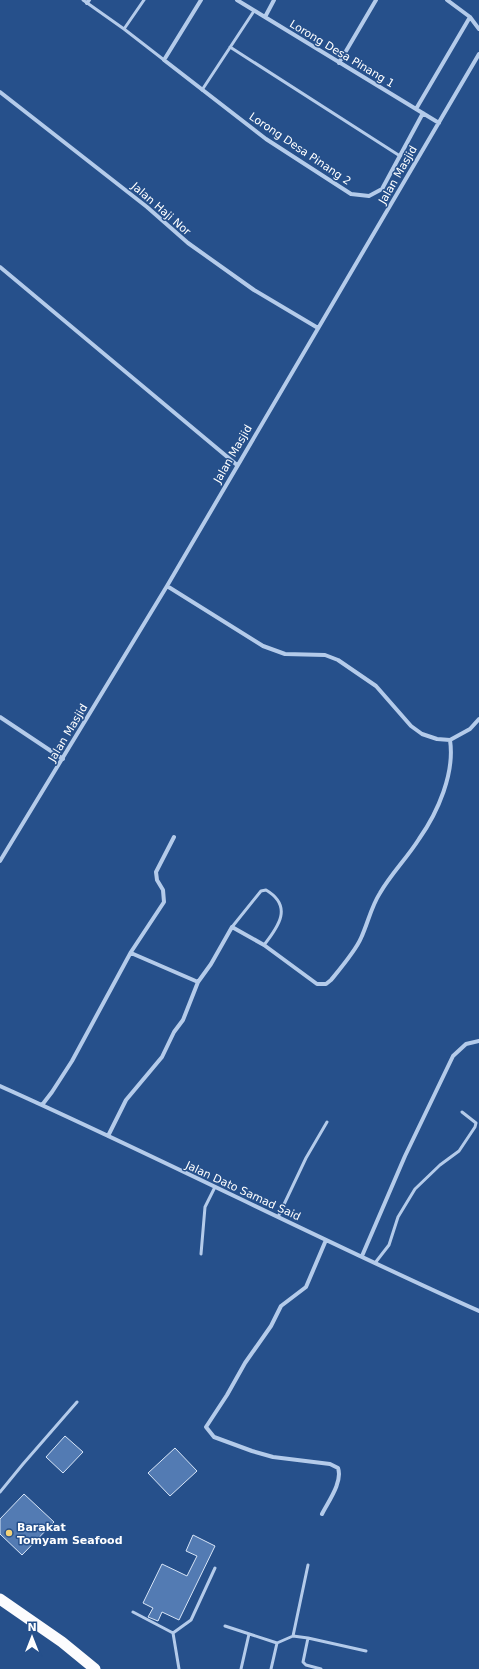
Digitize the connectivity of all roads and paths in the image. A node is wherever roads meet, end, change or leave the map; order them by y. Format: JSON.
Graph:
{"nodes":[{"id":1,"x":144,"y":0,"type":"edge"},
{"id":2,"x":201,"y":0,"type":"edge"},
{"id":3,"x":237,"y":0,"type":"edge"},
{"id":4,"x":274,"y":0,"type":"edge"},
{"id":5,"x":376,"y":0,"type":"edge"},
{"id":6,"x":447,"y":0,"type":"edge"},
{"id":7,"x":86,"y":1,"type":"edge"},
{"id":8,"x":254,"y":11,"type":"junction"},
{"id":9,"x":264,"y":17,"type":"junction"},
{"id":10,"x":470,"y":17,"type":"junction"},
{"id":11,"x":124,"y":29,"type":"junction"},
{"id":12,"x":479,"y":29,"type":"edge"},
{"id":13,"x":230,"y":47,"type":"junction"},
{"id":14,"x":479,"y":54,"type":"edge"},
{"id":15,"x":164,"y":60,"type":"junction"},
{"id":16,"x":339,"y":62,"type":"junction"},
{"id":17,"x":202,"y":90,"type":"junction"},
{"id":18,"x":0,"y":92,"type":"edge"},
{"id":19,"x":416,"y":109,"type":"junction"},
{"id":20,"x":423,"y":113,"type":"junction"},
{"id":21,"x":438,"y":123,"type":"junction"},
{"id":22,"x":400,"y":156,"type":"junction"},
{"id":23,"x":0,"y":268,"type":"edge"},
{"id":24,"x":318,"y":328,"type":"junction"},
{"id":25,"x":237,"y":465,"type":"junction"},
{"id":26,"x":167,"y":586,"type":"junction"},
{"id":27,"x":0,"y":717,"type":"edge"},
{"id":28,"x":479,"y":719,"type":"edge"},
{"id":29,"x":450,"y":740,"type":"junction"},
{"id":30,"x":63,"y":759,"type":"junction"},
{"id":31,"x":174,"y":837,"type":"dead end"},
{"id":32,"x":0,"y":861,"type":"edge"},
{"id":33,"x":232,"y":926,"type":"junction"},
{"id":34,"x":264,"y":945,"type":"junction"},
{"id":35,"x":131,"y":953,"type":"junction"},
{"id":36,"x":198,"y":982,"type":"junction"},
{"id":37,"x":479,"y":1041,"type":"edge"},
{"id":38,"x":0,"y":1086,"type":"edge"},
{"id":39,"x":42,"y":1105,"type":"junction"},
{"id":40,"x":462,"y":1112,"type":"dead end"},
{"id":41,"x":327,"y":1122,"type":"dead end"},
{"id":42,"x":108,"y":1136,"type":"junction"},
{"id":43,"x":215,"y":1187,"type":"junction"},
{"id":44,"x":278,"y":1217,"type":"junction"},
{"id":45,"x":326,"y":1240,"type":"junction"},
{"id":46,"x":201,"y":1254,"type":"dead end"},
{"id":47,"x":362,"y":1256,"type":"junction"},
{"id":48,"x":376,"y":1263,"type":"junction"},
{"id":49,"x":479,"y":1311,"type":"edge"},
{"id":50,"x":77,"y":1402,"type":"dead end"},
{"id":51,"x":0,"y":1492,"type":"edge"},
{"id":52,"x":322,"y":1514,"type":"dead end"},
{"id":53,"x":308,"y":1565,"type":"dead end"},
{"id":54,"x":215,"y":1568,"type":"dead end"},
{"id":55,"x":0,"y":1599,"type":"edge"},
{"id":56,"x":132,"y":1612,"type":"dead end"},
{"id":57,"x":224,"y":1626,"type":"dead end"},
{"id":58,"x":173,"y":1633,"type":"junction"},
{"id":59,"x":249,"y":1634,"type":"junction"},
{"id":60,"x":293,"y":1636,"type":"junction"},
{"id":61,"x":308,"y":1638,"type":"junction"},
{"id":62,"x":277,"y":1643,"type":"junction"},
{"id":63,"x":366,"y":1651,"type":"dead end"},
{"id":64,"x":95,"y":1669,"type":"edge"},
{"id":65,"x":180,"y":1669,"type":"edge"},
{"id":66,"x":240,"y":1669,"type":"edge"},
{"id":67,"x":271,"y":1669,"type":"edge"},
{"id":68,"x":321,"y":1669,"type":"edge"}],
"edges":[{"from":1,"to":11,"type":"lane"},
{"from":2,"to":15,"type":"street"},
{"from":3,"to":8,"type":"street","name":"Lorong Desa Pinang 1"},
{"from":4,"to":9,"type":"street"},
{"from":5,"to":16,"type":"street"},
{"from":6,"to":10,"type":"street"},
{"from":7,"to":11,"type":"lane"},
{"from":8,"to":9,"type":"street","name":"Lorong Desa Pinang 1"},
{"from":8,"to":13,"type":"lane"},
{"from":9,"to":16,"type":"street","name":"Lorong Desa Pinang 1"},
{"from":10,"to":12,"type":"street"},
{"from":10,"to":19,"type":"street"},
{"from":11,"to":15,"type":"lane"},
{"from":13,"to":17,"type":"lane"},
{"from":13,"to":22,"type":"lane"},
{"from":14,"to":21,"type":"street","name":"Jalan Masjid"},
{"from":15,"to":17,"type":"street","name":"Lorong Desa Pinang 2"},
{"from":16,"to":19,"type":"street","name":"Lorong Desa Pinang 1"},
{"from":17,"to":22,"type":"street","name":"Lorong Desa Pinang 2"},
{"from":18,"to":24,"type":"street","name":"Jalan Haji Nor"},
{"from":19,"to":20,"type":"street","name":"Lorong Desa Pinang 1"},
{"from":20,"to":21,"type":"street","name":"Lorong Desa Pinang 1"},
{"from":20,"to":22,"type":"street","name":"Lorong Desa Pinang 2"},
{"from":21,"to":24,"type":"street","name":"Jalan Masjid"},
{"from":23,"to":25,"type":"street"},
{"from":24,"to":25,"type":"street","name":"Jalan Masjid"},
{"from":25,"to":26,"type":"street","name":"Jalan Masjid"},
{"from":26,"to":29,"type":"street"},
{"from":26,"to":30,"type":"street","name":"Jalan Masjid"},
{"from":27,"to":30,"type":"street"},
{"from":28,"to":29,"type":"street"},
{"from":29,"to":34,"type":"street"},
{"from":30,"to":32,"type":"street","name":"Jalan Masjid"},
{"from":31,"to":35,"type":"street"},
{"from":33,"to":34,"type":"street"},
{"from":33,"to":34,"type":"lane"},
{"from":33,"to":36,"type":"street"},
{"from":35,"to":36,"type":"street"},
{"from":35,"to":39,"type":"street"},
{"from":36,"to":42,"type":"street"},
{"from":37,"to":47,"type":"street"},
{"from":38,"to":39,"type":"street","name":"Jalan Dato Samad Said"},
{"from":39,"to":42,"type":"street","name":"Jalan Dato Samad Said"},
{"from":40,"to":48,"type":"lane"},
{"from":41,"to":44,"type":"lane"},
{"from":42,"to":43,"type":"street","name":"Jalan Dato Samad Said"},
{"from":43,"to":44,"type":"street","name":"Jalan Dato Samad Said"},
{"from":43,"to":46,"type":"lane"},
{"from":44,"to":45,"type":"street","name":"Jalan Dato Samad Said"},
{"from":45,"to":47,"type":"street","name":"Jalan Dato Samad Said"},
{"from":45,"to":52,"type":"street"},
{"from":47,"to":48,"type":"street","name":"Jalan Dato Samad Said"},
{"from":48,"to":49,"type":"street","name":"Jalan Dato Samad Said"},
{"from":50,"to":51,"type":"lane"},
{"from":53,"to":60,"type":"lane"},
{"from":54,"to":58,"type":"lane"},
{"from":55,"to":64,"type":"highway"},
{"from":56,"to":58,"type":"lane"},
{"from":57,"to":59,"type":"lane"},
{"from":58,"to":65,"type":"lane"},
{"from":59,"to":62,"type":"lane"},
{"from":59,"to":66,"type":"lane"},
{"from":60,"to":61,"type":"lane"},
{"from":60,"to":62,"type":"lane"},
{"from":61,"to":63,"type":"lane"},
{"from":61,"to":68,"type":"lane"},
{"from":62,"to":67,"type":"lane"}]}
